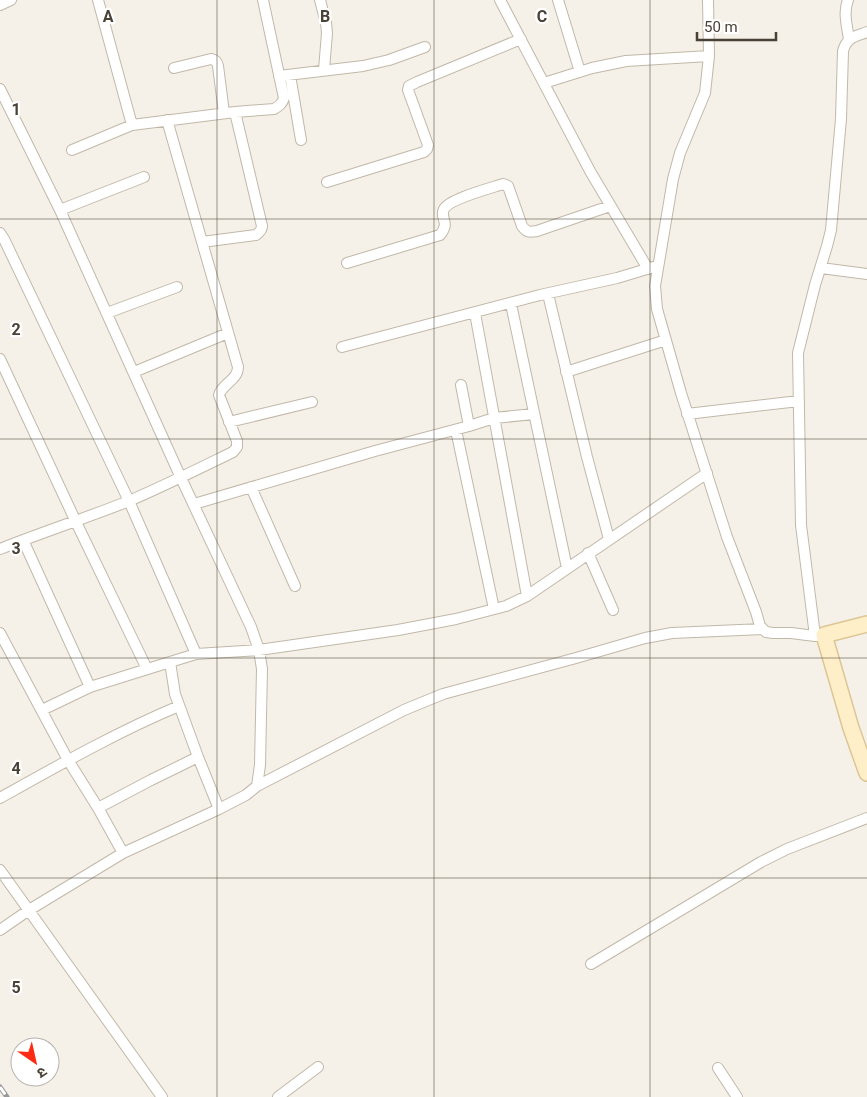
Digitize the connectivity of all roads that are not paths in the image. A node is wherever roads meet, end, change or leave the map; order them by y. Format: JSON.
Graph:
{"nodes":[{"id":1,"x":11,"y":0,"type":"edge"},
{"id":2,"x":98,"y":0,"type":"edge"},
{"id":3,"x":263,"y":0,"type":"edge"},
{"id":4,"x":320,"y":0,"type":"edge"},
{"id":5,"x":500,"y":0,"type":"edge"},
{"id":6,"x":558,"y":0,"type":"edge"},
{"id":7,"x":708,"y":0,"type":"edge"},
{"id":8,"x":846,"y":1,"type":"edge"},
{"id":9,"x":0,"y":5,"type":"edge"},
{"id":10,"x":867,"y":32,"type":"edge"},
{"id":11,"x":521,"y":39,"type":"junction"},
{"id":12,"x":848,"y":39,"type":"junction"},
{"id":13,"x":425,"y":47,"type":"dead end"},
{"id":14,"x":709,"y":56,"type":"junction"},
{"id":15,"x":174,"y":68,"type":"dead end"},
{"id":16,"x":324,"y":70,"type":"junction"},
{"id":17,"x":580,"y":72,"type":"junction"},
{"id":18,"x":290,"y":75,"type":"junction"},
{"id":19,"x":279,"y":76,"type":"junction"},
{"id":20,"x":544,"y":83,"type":"junction"},
{"id":21,"x":0,"y":89,"type":"edge"},
{"id":22,"x":235,"y":112,"type":"junction"},
{"id":23,"x":224,"y":113,"type":"junction"},
{"id":24,"x":167,"y":120,"type":"junction"},
{"id":25,"x":132,"y":125,"type":"junction"},
{"id":26,"x":300,"y":140,"type":"dead end"},
{"id":27,"x":72,"y":150,"type":"dead end"},
{"id":28,"x":144,"y":177,"type":"dead end"},
{"id":29,"x":327,"y":182,"type":"dead end"},
{"id":30,"x":610,"y":206,"type":"junction"},
{"id":31,"x":60,"y":210,"type":"junction"},
{"id":32,"x":0,"y":232,"type":"edge"},
{"id":33,"x":202,"y":242,"type":"junction"},
{"id":34,"x":347,"y":263,"type":"dead end"},
{"id":35,"x":652,"y":268,"type":"junction"},
{"id":36,"x":821,"y":268,"type":"junction"},
{"id":37,"x":867,"y":274,"type":"edge"},
{"id":38,"x":177,"y":287,"type":"dead end"},
{"id":39,"x":548,"y":294,"type":"junction"},
{"id":40,"x":511,"y":304,"type":"junction"},
{"id":41,"x":107,"y":313,"type":"junction"},
{"id":42,"x":475,"y":313,"type":"junction"},
{"id":43,"x":228,"y":333,"type":"junction"},
{"id":44,"x":666,"y":340,"type":"junction"},
{"id":45,"x":342,"y":347,"type":"dead end"},
{"id":46,"x":0,"y":359,"type":"edge"},
{"id":47,"x":134,"y":372,"type":"junction"},
{"id":48,"x":566,"y":372,"type":"junction"},
{"id":49,"x":460,"y":385,"type":"dead end"},
{"id":50,"x":799,"y":401,"type":"junction"},
{"id":51,"x":312,"y":402,"type":"dead end"},
{"id":52,"x":534,"y":414,"type":"junction"},
{"id":53,"x":687,"y":414,"type":"junction"},
{"id":54,"x":494,"y":418,"type":"junction"},
{"id":55,"x":229,"y":422,"type":"junction"},
{"id":56,"x":469,"y":426,"type":"junction"},
{"id":57,"x":456,"y":430,"type":"junction"},
{"id":58,"x":707,"y":472,"type":"junction"},
{"id":59,"x":181,"y":478,"type":"junction"},
{"id":60,"x":251,"y":487,"type":"junction"},
{"id":61,"x":129,"y":501,"type":"junction"},
{"id":62,"x":194,"y":504,"type":"junction"},
{"id":63,"x":76,"y":522,"type":"junction"},
{"id":64,"x":609,"y":539,"type":"junction"},
{"id":65,"x":22,"y":540,"type":"junction"},
{"id":66,"x":0,"y":549,"type":"edge"},
{"id":67,"x":588,"y":554,"type":"junction"},
{"id":68,"x":567,"y":568,"type":"junction"},
{"id":69,"x":295,"y":586,"type":"dead end"},
{"id":70,"x":527,"y":596,"type":"junction"},
{"id":71,"x":494,"y":609,"type":"junction"},
{"id":72,"x":613,"y":610,"type":"dead end"},
{"id":73,"x":867,"y":624,"type":"edge"},
{"id":74,"x":763,"y":629,"type":"junction"},
{"id":75,"x":0,"y":634,"type":"edge"},
{"id":76,"x":820,"y":635,"type":"junction"},
{"id":77,"x":259,"y":650,"type":"junction"},
{"id":78,"x":196,"y":654,"type":"junction"},
{"id":79,"x":170,"y":662,"type":"junction"},
{"id":80,"x":147,"y":669,"type":"junction"},
{"id":81,"x":90,"y":687,"type":"junction"},
{"id":82,"x":179,"y":706,"type":"junction"},
{"id":83,"x":42,"y":710,"type":"junction"},
{"id":84,"x":198,"y":757,"type":"junction"},
{"id":85,"x":68,"y":760,"type":"junction"},
{"id":86,"x":867,"y":773,"type":"edge"},
{"id":87,"x":257,"y":786,"type":"junction"},
{"id":88,"x":0,"y":798,"type":"edge"},
{"id":89,"x":98,"y":808,"type":"junction"},
{"id":90,"x":219,"y":809,"type":"junction"},
{"id":91,"x":867,"y":818,"type":"edge"},
{"id":92,"x":123,"y":853,"type":"junction"},
{"id":93,"x":0,"y":870,"type":"edge"},
{"id":94,"x":29,"y":910,"type":"junction"},
{"id":95,"x":0,"y":930,"type":"edge"},
{"id":96,"x":591,"y":964,"type":"dead end"},
{"id":97,"x":318,"y":1067,"type":"dead end"},
{"id":98,"x":718,"y":1068,"type":"dead end"},
{"id":99,"x":284,"y":1095,"type":"edge"},
{"id":100,"x":162,"y":1097,"type":"edge"},
{"id":101,"x":737,"y":1097,"type":"edge"}],
"edges":[{"from":1,"to":9,"type":"street"},
{"from":2,"to":25,"type":"street"},
{"from":3,"to":19,"type":"street"},
{"from":4,"to":16,"type":"street"},
{"from":5,"to":11,"type":"street"},
{"from":6,"to":17,"type":"street"},
{"from":7,"to":14,"type":"street"},
{"from":8,"to":12,"type":"street"},
{"from":10,"to":12,"type":"street"},
{"from":11,"to":20,"type":"street"},
{"from":11,"to":29,"type":"street"},
{"from":12,"to":36,"type":"street"},
{"from":13,"to":16,"type":"street"},
{"from":14,"to":17,"type":"street"},
{"from":14,"to":35,"type":"street"},
{"from":15,"to":23,"type":"street"},
{"from":16,"to":18,"type":"street"},
{"from":17,"to":20,"type":"street"},
{"from":18,"to":19,"type":"street"},
{"from":18,"to":26,"type":"street"},
{"from":19,"to":22,"type":"street"},
{"from":20,"to":30,"type":"street"},
{"from":21,"to":31,"type":"street"},
{"from":22,"to":23,"type":"street"},
{"from":22,"to":33,"type":"street"},
{"from":23,"to":24,"type":"street"},
{"from":24,"to":25,"type":"street"},
{"from":24,"to":33,"type":"street"},
{"from":25,"to":27,"type":"street"},
{"from":28,"to":31,"type":"street"},
{"from":30,"to":34,"type":"street"},
{"from":30,"to":35,"type":"street"},
{"from":31,"to":41,"type":"street"},
{"from":32,"to":61,"type":"street"},
{"from":33,"to":43,"type":"street"},
{"from":35,"to":39,"type":"street"},
{"from":35,"to":44,"type":"street"},
{"from":36,"to":37,"type":"street"},
{"from":36,"to":50,"type":"street"},
{"from":38,"to":41,"type":"street"},
{"from":39,"to":40,"type":"street"},
{"from":39,"to":48,"type":"street"},
{"from":40,"to":42,"type":"street"},
{"from":40,"to":52,"type":"street"},
{"from":41,"to":47,"type":"street"},
{"from":42,"to":45,"type":"street"},
{"from":42,"to":54,"type":"street"},
{"from":43,"to":47,"type":"street"},
{"from":43,"to":55,"type":"street"},
{"from":44,"to":48,"type":"street"},
{"from":44,"to":53,"type":"street"},
{"from":46,"to":63,"type":"street"},
{"from":47,"to":59,"type":"street"},
{"from":48,"to":64,"type":"street"},
{"from":49,"to":56,"type":"street"},
{"from":50,"to":53,"type":"street"},
{"from":50,"to":76,"type":"street"},
{"from":51,"to":55,"type":"street"},
{"from":52,"to":54,"type":"street"},
{"from":52,"to":68,"type":"street"},
{"from":53,"to":58,"type":"street"},
{"from":54,"to":56,"type":"street"},
{"from":54,"to":70,"type":"street"},
{"from":55,"to":59,"type":"street"},
{"from":56,"to":57,"type":"street"},
{"from":57,"to":60,"type":"street"},
{"from":57,"to":71,"type":"street"},
{"from":58,"to":64,"type":"street"},
{"from":58,"to":74,"type":"street"},
{"from":59,"to":61,"type":"street"},
{"from":59,"to":62,"type":"street"},
{"from":60,"to":62,"type":"street"},
{"from":60,"to":69,"type":"street"},
{"from":61,"to":63,"type":"street"},
{"from":61,"to":78,"type":"street"},
{"from":62,"to":77,"type":"street"},
{"from":63,"to":65,"type":"street"},
{"from":63,"to":80,"type":"street"},
{"from":64,"to":67,"type":"street"},
{"from":65,"to":66,"type":"street"},
{"from":65,"to":81,"type":"street"},
{"from":67,"to":68,"type":"street"},
{"from":67,"to":72,"type":"street"},
{"from":68,"to":70,"type":"street"},
{"from":70,"to":71,"type":"street"},
{"from":71,"to":77,"type":"street"},
{"from":73,"to":76,"type":"street"},
{"from":74,"to":76,"type":"street"},
{"from":74,"to":87,"type":"street"},
{"from":75,"to":83,"type":"street"},
{"from":76,"to":86,"type":"street"},
{"from":77,"to":78,"type":"street"},
{"from":77,"to":87,"type":"street"},
{"from":78,"to":79,"type":"street"},
{"from":79,"to":80,"type":"street"},
{"from":79,"to":82,"type":"street"},
{"from":80,"to":81,"type":"street"},
{"from":81,"to":83,"type":"street"},
{"from":82,"to":84,"type":"street"},
{"from":82,"to":85,"type":"street"},
{"from":83,"to":85,"type":"street"},
{"from":84,"to":89,"type":"street"},
{"from":84,"to":90,"type":"street"},
{"from":85,"to":88,"type":"street"},
{"from":85,"to":89,"type":"street"},
{"from":87,"to":90,"type":"street"},
{"from":89,"to":92,"type":"street"},
{"from":90,"to":92,"type":"street"},
{"from":91,"to":96,"type":"street"},
{"from":92,"to":94,"type":"street"},
{"from":93,"to":94,"type":"street"},
{"from":94,"to":95,"type":"street"},
{"from":94,"to":100,"type":"street"},
{"from":97,"to":99,"type":"street"},
{"from":98,"to":101,"type":"street"}]}
